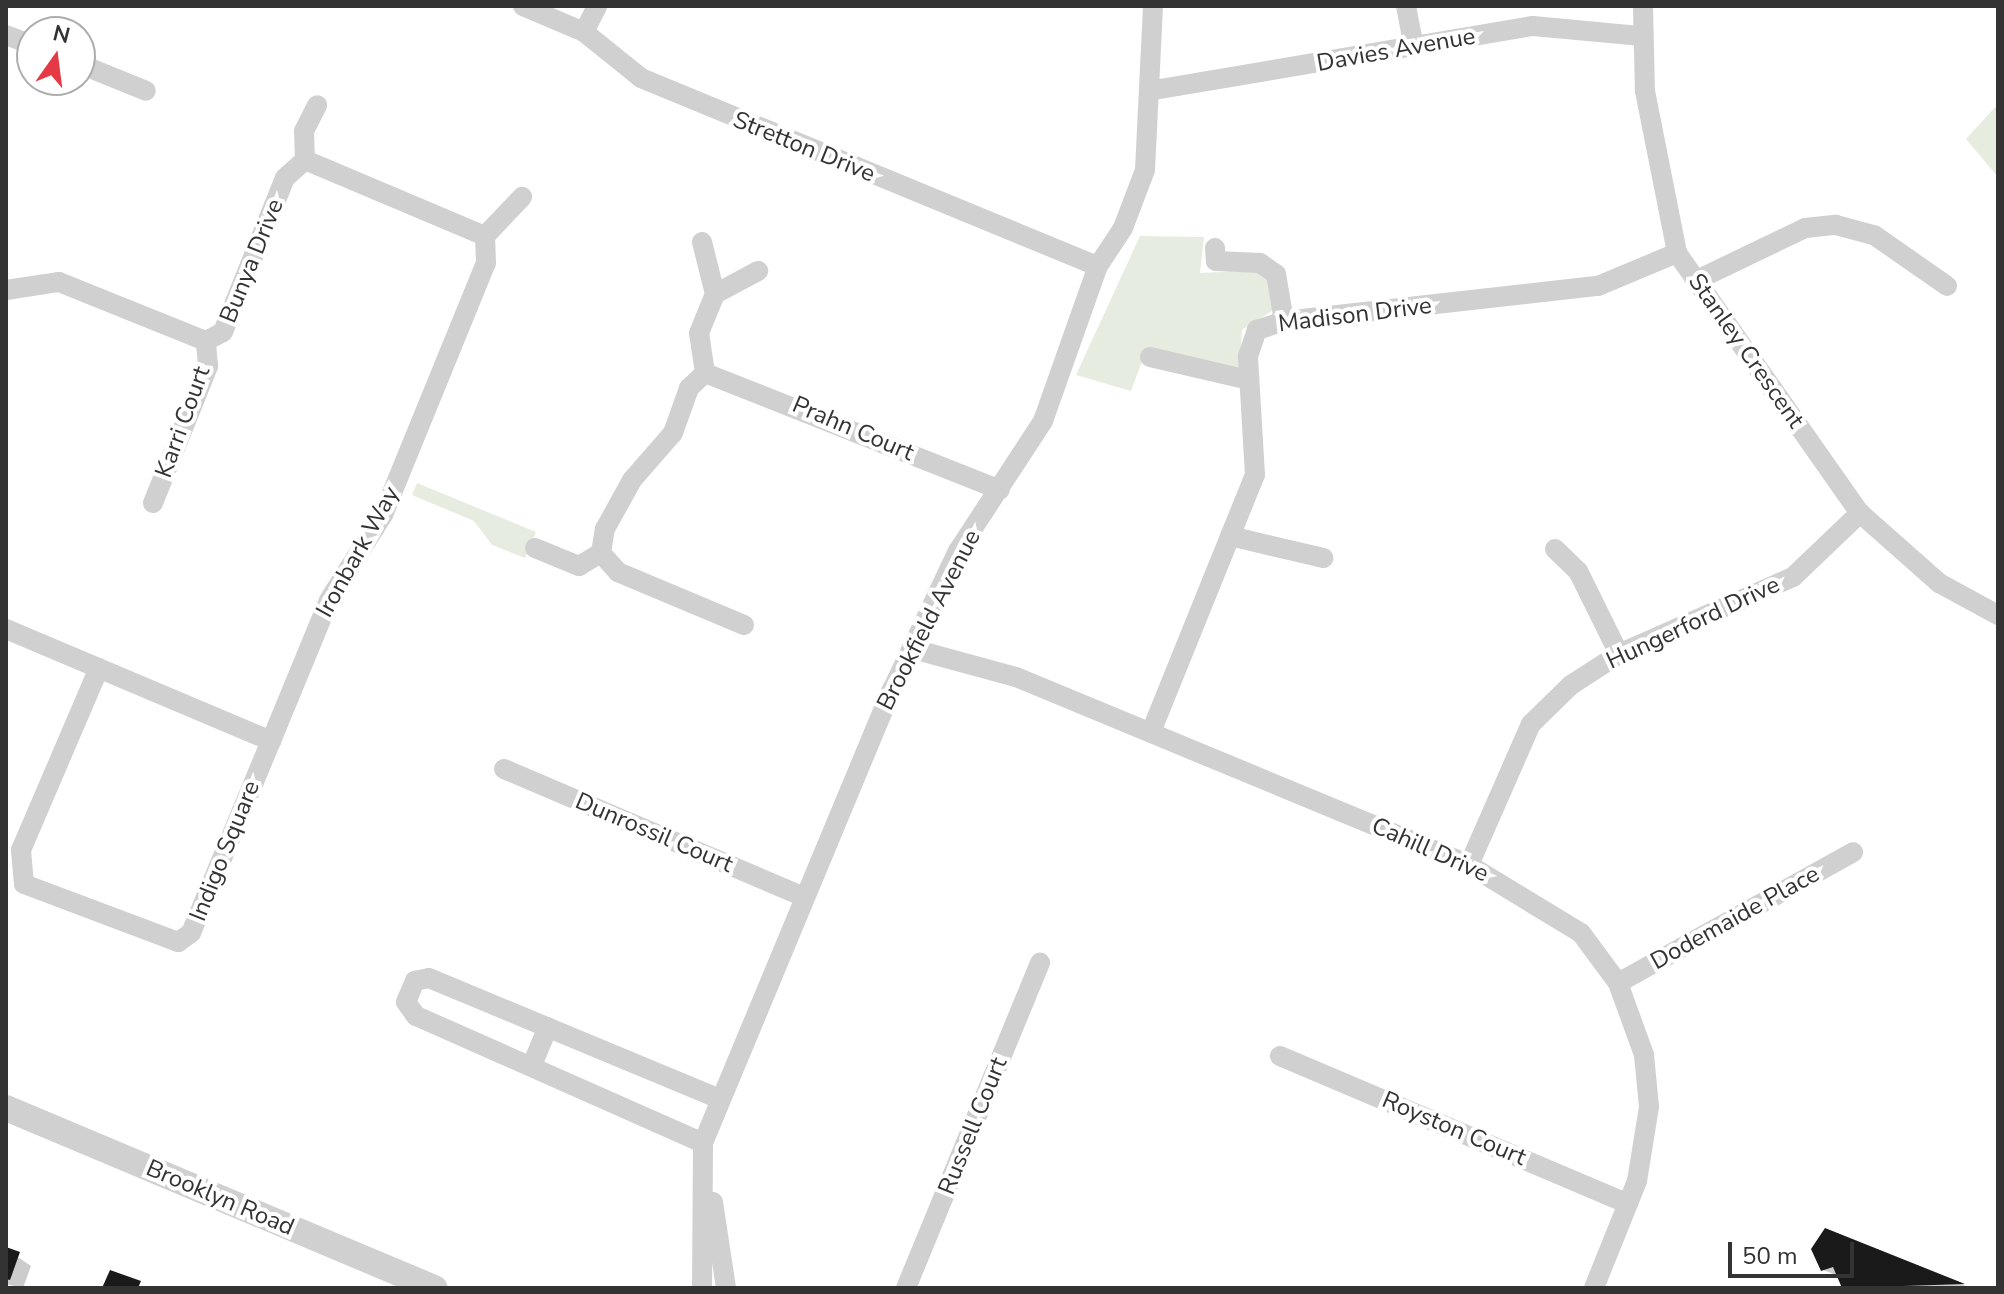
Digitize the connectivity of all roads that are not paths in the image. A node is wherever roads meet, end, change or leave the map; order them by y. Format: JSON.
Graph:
{"nodes":[{"id":1,"x":523,"y":6,"type":"edge"},
{"id":2,"x":597,"y":6,"type":"edge"},
{"id":3,"x":1153,"y":6,"type":"edge"},
{"id":4,"x":1406,"y":6,"type":"edge"},
{"id":5,"x":1643,"y":6,"type":"edge"},
{"id":6,"x":584,"y":32,"type":"junction"},
{"id":7,"x":1640,"y":36,"type":"junction"},
{"id":8,"x":1414,"y":48,"type":"junction"},
{"id":9,"x":96,"y":71,"type":"edge"},
{"id":10,"x":1154,"y":90,"type":"junction"},
{"id":11,"x":146,"y":91,"type":"dead end"},
{"id":12,"x":317,"y":105,"type":"dead end"},
{"id":13,"x":305,"y":160,"type":"junction"},
{"id":14,"x":522,"y":197,"type":"dead end"},
{"id":15,"x":485,"y":236,"type":"junction"},
{"id":16,"x":702,"y":242,"type":"dead end"},
{"id":17,"x":1215,"y":248,"type":"dead end"},
{"id":18,"x":1677,"y":253,"type":"junction"},
{"id":19,"x":1098,"y":266,"type":"junction"},
{"id":20,"x":758,"y":271,"type":"dead end"},
{"id":21,"x":1697,"y":280,"type":"junction"},
{"id":22,"x":1947,"y":286,"type":"dead end"},
{"id":23,"x":6,"y":290,"type":"edge"},
{"id":24,"x":715,"y":294,"type":"junction"},
{"id":25,"x":1284,"y":321,"type":"junction"},
{"id":26,"x":206,"y":341,"type":"junction"},
{"id":27,"x":1150,"y":357,"type":"dead end"},
{"id":28,"x":705,"y":373,"type":"junction"},
{"id":29,"x":1249,"y":380,"type":"junction"},
{"id":30,"x":1000,"y":490,"type":"junction"},
{"id":31,"x":153,"y":503,"type":"dead end"},
{"id":32,"x":1860,"y":513,"type":"junction"},
{"id":33,"x":1230,"y":536,"type":"junction"},
{"id":34,"x":535,"y":548,"type":"dead end"},
{"id":35,"x":1555,"y":549,"type":"dead end"},
{"id":36,"x":601,"y":553,"type":"junction"},
{"id":37,"x":1323,"y":558,"type":"dead end"},
{"id":38,"x":1998,"y":615,"type":"edge"},
{"id":39,"x":744,"y":625,"type":"dead end"},
{"id":40,"x":6,"y":629,"type":"edge"},
{"id":41,"x":913,"y":649,"type":"junction"},
{"id":42,"x":1619,"y":654,"type":"junction"},
{"id":43,"x":99,"y":668,"type":"junction"},
{"id":44,"x":1151,"y":732,"type":"junction"},
{"id":45,"x":271,"y":741,"type":"junction"},
{"id":46,"x":504,"y":769,"type":"dead end"},
{"id":47,"x":1853,"y":852,"type":"dead end"},
{"id":48,"x":1469,"y":865,"type":"junction"},
{"id":49,"x":804,"y":897,"type":"junction"},
{"id":50,"x":1040,"y":963,"type":"dead end"},
{"id":51,"x":1618,"y":983,"type":"junction"},
{"id":52,"x":548,"y":1027,"type":"junction"},
{"id":53,"x":1280,"y":1056,"type":"dead end"},
{"id":54,"x":532,"y":1065,"type":"junction"},
{"id":55,"x":720,"y":1099,"type":"junction"},
{"id":56,"x":6,"y":1108,"type":"edge"},
{"id":57,"x":703,"y":1143,"type":"junction"},
{"id":58,"x":1628,"y":1204,"type":"junction"},
{"id":59,"x":402,"y":1282,"type":"edge"},
{"id":60,"x":435,"y":1288,"type":"edge"},
{"id":61,"x":702,"y":1288,"type":"edge"},
{"id":62,"x":726,"y":1288,"type":"edge"},
{"id":63,"x":906,"y":1288,"type":"edge"},
{"id":64,"x":1594,"y":1288,"type":"edge"}],
"edges":[{"from":1,"to":6,"type":"street","name":"Stretton Drive"},
{"from":2,"to":6,"type":"street"},
{"from":3,"to":10,"type":"street","name":"Brookfield Avenue"},
{"from":4,"to":8,"type":"street"},
{"from":5,"to":7,"type":"street","name":"Stanley Crescent"},
{"from":6,"to":19,"type":"street","name":"Stretton Drive"},
{"from":7,"to":8,"type":"street","name":"Davies Avenue"},
{"from":7,"to":18,"type":"street","name":"Stanley Crescent"},
{"from":8,"to":10,"type":"street","name":"Davies Avenue"},
{"from":9,"to":11,"type":"street"},
{"from":10,"to":19,"type":"street","name":"Brookfield Avenue"},
{"from":12,"to":13,"type":"street"},
{"from":13,"to":15,"type":"street"},
{"from":13,"to":26,"type":"street","name":"Bunya Drive"},
{"from":14,"to":15,"type":"street"},
{"from":15,"to":45,"type":"street","name":"Ironbark Way"},
{"from":16,"to":24,"type":"street"},
{"from":17,"to":25,"type":"street"},
{"from":18,"to":21,"type":"street","name":"Stanley Crescent"},
{"from":18,"to":25,"type":"street","name":"Madison Drive"},
{"from":19,"to":30,"type":"street","name":"Brookfield Avenue"},
{"from":20,"to":24,"type":"street"},
{"from":21,"to":22,"type":"street"},
{"from":21,"to":32,"type":"street","name":"Stanley Crescent"},
{"from":23,"to":26,"type":"street","name":"Bunya Drive"},
{"from":24,"to":28,"type":"street"},
{"from":25,"to":29,"type":"street","name":"Madison Drive"},
{"from":26,"to":31,"type":"street","name":"Karri Court"},
{"from":27,"to":29,"type":"street"},
{"from":28,"to":30,"type":"street","name":"Prahn Court"},
{"from":28,"to":36,"type":"street"},
{"from":29,"to":33,"type":"street","name":"Madison Drive"},
{"from":30,"to":41,"type":"street","name":"Brookfield Avenue"},
{"from":32,"to":38,"type":"street","name":"Stanley Crescent"},
{"from":32,"to":42,"type":"street","name":"Hungerford Drive"},
{"from":33,"to":37,"type":"street"},
{"from":33,"to":44,"type":"street","name":"Madison Drive"},
{"from":34,"to":36,"type":"street"},
{"from":35,"to":42,"type":"street"},
{"from":36,"to":39,"type":"street"},
{"from":40,"to":43,"type":"street"},
{"from":41,"to":44,"type":"street","name":"Cahill Drive"},
{"from":41,"to":49,"type":"street","name":"Brookfield Avenue"},
{"from":42,"to":48,"type":"street","name":"Hungerford Drive"},
{"from":43,"to":45,"type":"street"},
{"from":43,"to":45,"type":"street","name":"Indigo Square"},
{"from":44,"to":48,"type":"street","name":"Cahill Drive"},
{"from":46,"to":49,"type":"street","name":"Dunrossil Court"},
{"from":47,"to":51,"type":"street","name":"Dodemaide Place"},
{"from":48,"to":51,"type":"street","name":"Cahill Drive"},
{"from":49,"to":55,"type":"street","name":"Brookfield Avenue"},
{"from":50,"to":63,"type":"street","name":"Russell Court"},
{"from":51,"to":58,"type":"street","name":"Cahill Drive"},
{"from":52,"to":54,"type":"street"},
{"from":52,"to":54,"type":"street"},
{"from":52,"to":55,"type":"street"},
{"from":53,"to":58,"type":"street","name":"Royston Court"},
{"from":54,"to":57,"type":"street"},
{"from":55,"to":57,"type":"street","name":"Brookfield Avenue"},
{"from":56,"to":59,"type":"street","name":"Brooklyn Road"},
{"from":57,"to":61,"type":"street","name":"Brookfield Avenue"},
{"from":57,"to":62,"type":"street"},
{"from":58,"to":64,"type":"street","name":"Cahill Drive"},
{"from":59,"to":60,"type":"street","name":"Brooklyn Road"}]}
